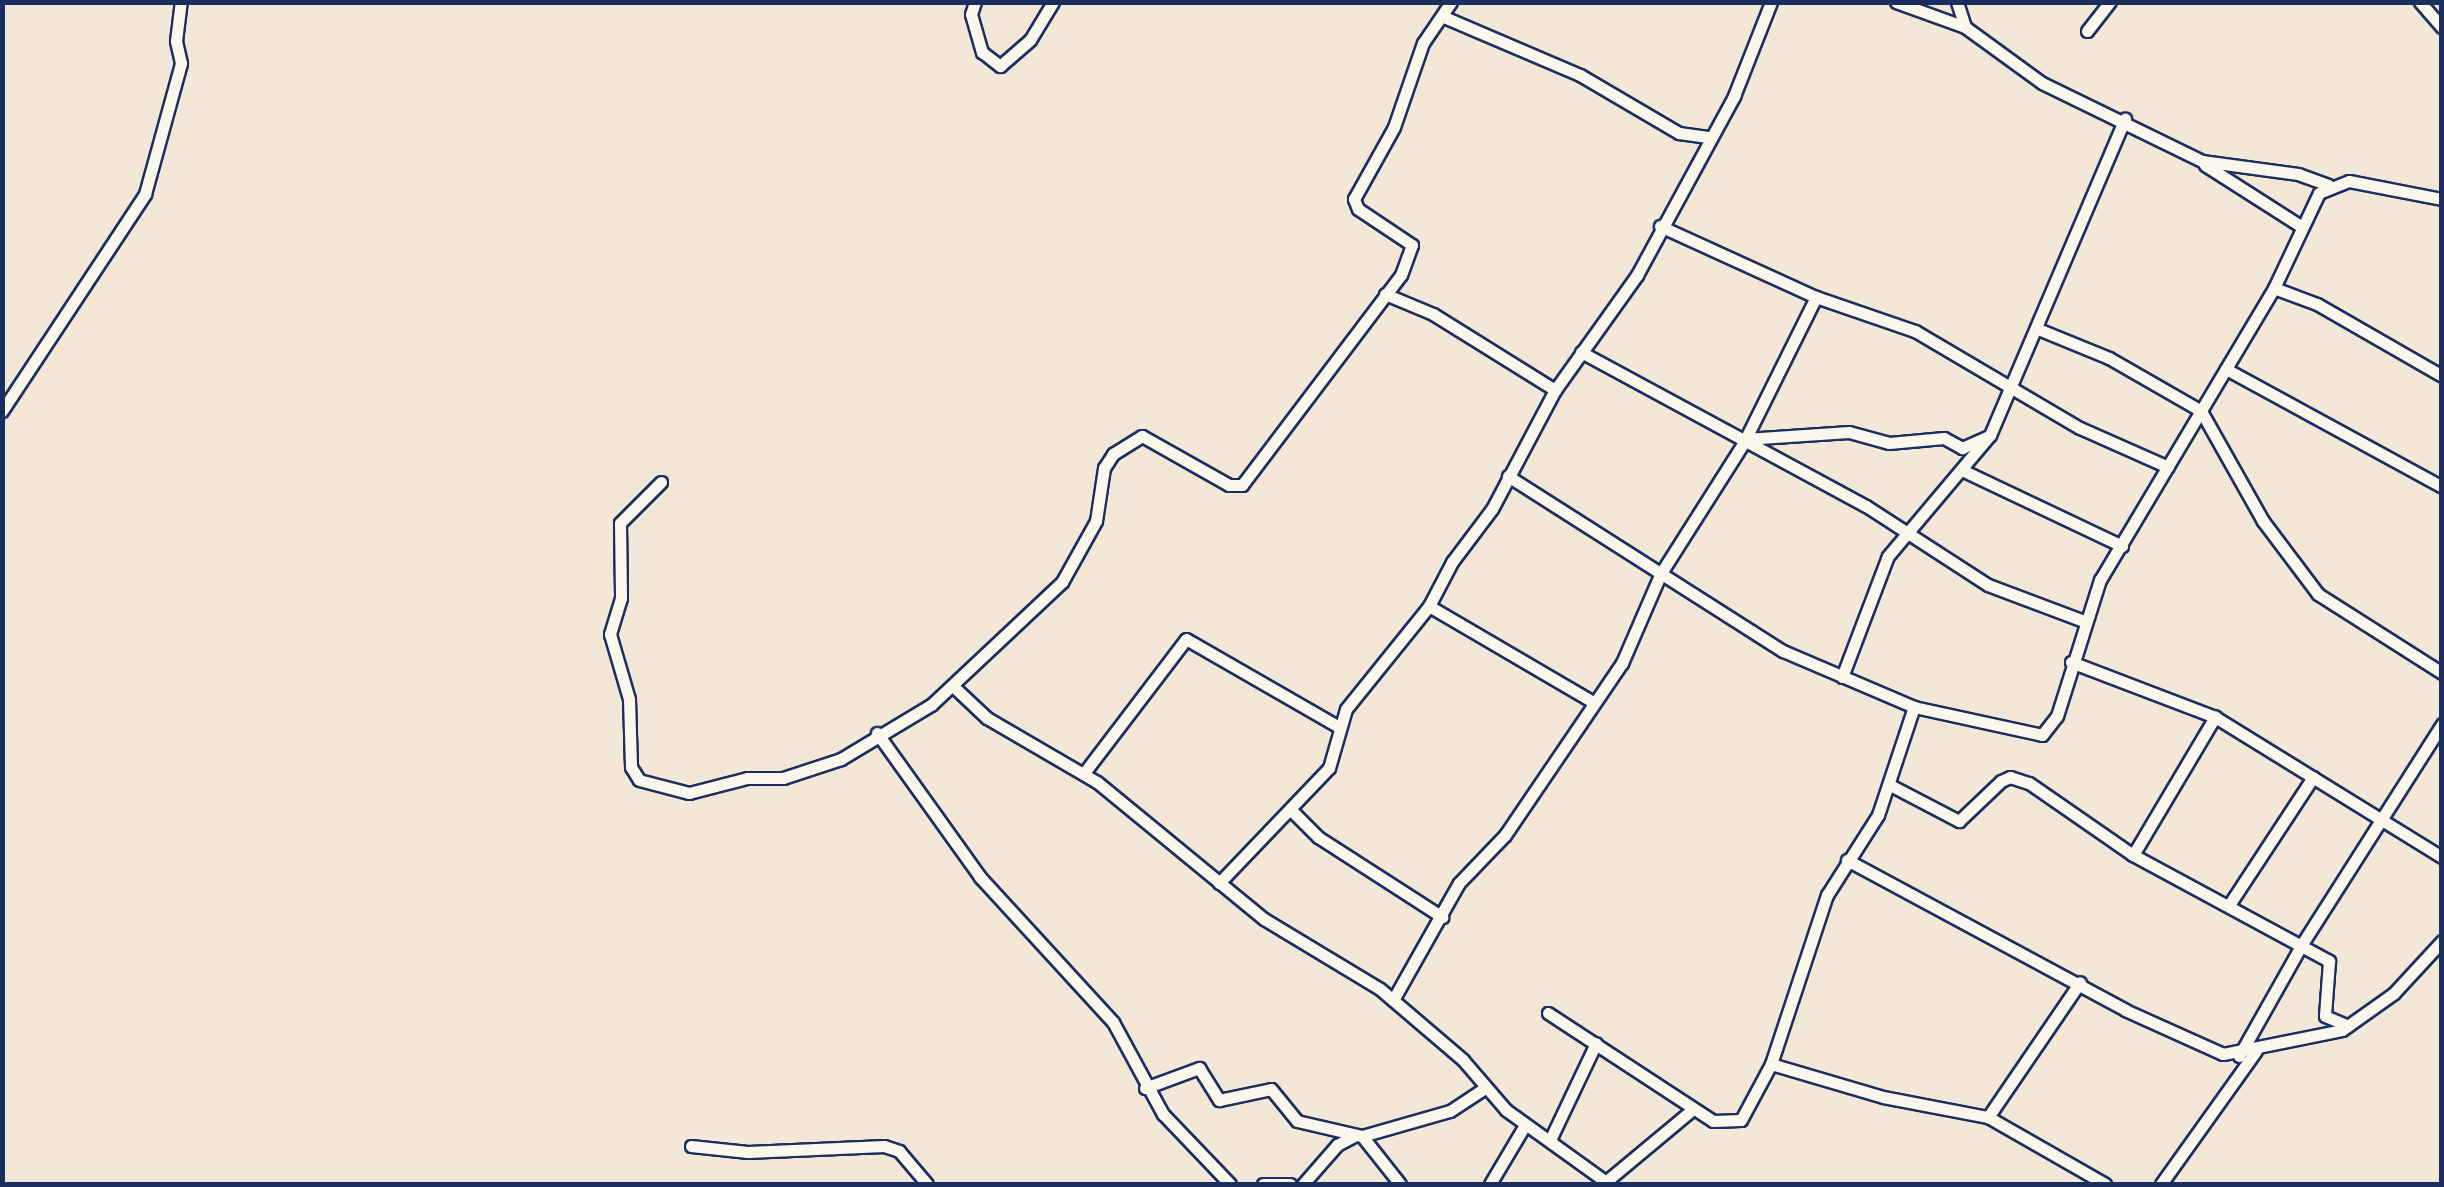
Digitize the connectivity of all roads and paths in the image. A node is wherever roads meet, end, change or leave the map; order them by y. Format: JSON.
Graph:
{"nodes":[{"id":1,"x":181,"y":2,"type":"edge"},
{"id":2,"x":975,"y":2,"type":"edge"},
{"id":3,"x":1053,"y":2,"type":"edge"},
{"id":4,"x":1451,"y":2,"type":"edge"},
{"id":5,"x":1771,"y":2,"type":"edge"},
{"id":6,"x":1896,"y":2,"type":"edge"},
{"id":7,"x":1957,"y":2,"type":"edge"},
{"id":8,"x":2110,"y":2,"type":"edge"},
{"id":9,"x":2420,"y":2,"type":"edge"},
{"id":10,"x":1444,"y":17,"type":"junction"},
{"id":11,"x":1965,"y":27,"type":"junction"},
{"id":12,"x":2442,"y":27,"type":"edge"},
{"id":13,"x":2087,"y":32,"type":"dead end"},
{"id":14,"x":2125,"y":119,"type":"junction"},
{"id":15,"x":1708,"y":137,"type":"junction"},
{"id":16,"x":2202,"y":161,"type":"junction"},
{"id":17,"x":2328,"y":185,"type":"junction"},
{"id":18,"x":2442,"y":199,"type":"edge"},
{"id":19,"x":1660,"y":226,"type":"junction"},
{"id":20,"x":2302,"y":228,"type":"junction"},
{"id":21,"x":2274,"y":288,"type":"junction"},
{"id":22,"x":1385,"y":294,"type":"junction"},
{"id":23,"x":1816,"y":297,"type":"junction"},
{"id":24,"x":2038,"y":329,"type":"junction"},
{"id":25,"x":1581,"y":352,"type":"junction"},
{"id":26,"x":2226,"y":368,"type":"junction"},
{"id":27,"x":2442,"y":376,"type":"edge"},
{"id":28,"x":2014,"y":384,"type":"junction"},
{"id":29,"x":1555,"y":390,"type":"junction"},
{"id":30,"x":2,"y":411,"type":"edge"},
{"id":31,"x":2201,"y":412,"type":"junction"},
{"id":32,"x":1990,"y":435,"type":"junction"},
{"id":33,"x":1744,"y":440,"type":"junction"},
{"id":34,"x":2168,"y":467,"type":"junction"},
{"id":35,"x":1964,"y":471,"type":"junction"},
{"id":36,"x":1508,"y":476,"type":"junction"},
{"id":37,"x":661,"y":482,"type":"dead end"},
{"id":38,"x":2442,"y":487,"type":"edge"},
{"id":39,"x":1906,"y":529,"type":"junction"},
{"id":40,"x":2122,"y":546,"type":"junction"},
{"id":41,"x":1661,"y":573,"type":"junction"},
{"id":42,"x":1429,"y":606,"type":"junction"},
{"id":43,"x":2084,"y":621,"type":"junction"},
{"id":44,"x":2071,"y":662,"type":"junction"},
{"id":45,"x":2442,"y":673,"type":"edge"},
{"id":46,"x":1842,"y":677,"type":"junction"},
{"id":47,"x":955,"y":688,"type":"junction"},
{"id":48,"x":1592,"y":702,"type":"junction"},
{"id":49,"x":1914,"y":707,"type":"junction"},
{"id":50,"x":2215,"y":717,"type":"junction"},
{"id":51,"x":2442,"y":724,"type":"edge"},
{"id":52,"x":1339,"y":727,"type":"junction"},
{"id":53,"x":877,"y":733,"type":"junction"},
{"id":54,"x":1084,"y":773,"type":"junction"},
{"id":55,"x":2314,"y":776,"type":"junction"},
{"id":56,"x":1890,"y":785,"type":"junction"},
{"id":57,"x":1292,"y":810,"type":"junction"},
{"id":58,"x":2384,"y":820,"type":"junction"},
{"id":59,"x":2133,"y":856,"type":"junction"},
{"id":60,"x":2442,"y":857,"type":"edge"},
{"id":61,"x":1847,"y":860,"type":"junction"},
{"id":62,"x":1219,"y":883,"type":"junction"},
{"id":63,"x":2229,"y":905,"type":"junction"},
{"id":64,"x":1442,"y":917,"type":"junction"},
{"id":65,"x":2442,"y":941,"type":"edge"},
{"id":66,"x":2302,"y":944,"type":"junction"},
{"id":67,"x":2080,"y":982,"type":"junction"},
{"id":68,"x":1393,"y":1000,"type":"junction"},
{"id":69,"x":1548,"y":1012,"type":"dead end"},
{"id":70,"x":2348,"y":1026,"type":"junction"},
{"id":71,"x":1596,"y":1044,"type":"junction"},
{"id":72,"x":2256,"y":1052,"type":"junction"},
{"id":73,"x":2240,"y":1056,"type":"junction"},
{"id":74,"x":1771,"y":1064,"type":"junction"},
{"id":75,"x":1146,"y":1088,"type":"junction"},
{"id":76,"x":1485,"y":1088,"type":"junction"},
{"id":77,"x":1694,"y":1110,"type":"junction"},
{"id":78,"x":1988,"y":1117,"type":"junction"},
{"id":79,"x":1525,"y":1125,"type":"junction"},
{"id":80,"x":1359,"y":1135,"type":"junction"},
{"id":81,"x":1550,"y":1140,"type":"junction"},
{"id":82,"x":691,"y":1146,"type":"dead end"},
{"id":83,"x":927,"y":1184,"type":"edge"},
{"id":84,"x":1230,"y":1184,"type":"edge"},
{"id":85,"x":1263,"y":1184,"type":"edge"},
{"id":86,"x":1290,"y":1184,"type":"edge"},
{"id":87,"x":1303,"y":1184,"type":"edge"},
{"id":88,"x":1400,"y":1184,"type":"edge"},
{"id":89,"x":1490,"y":1184,"type":"edge"},
{"id":90,"x":1606,"y":1184,"type":"edge"},
{"id":91,"x":2105,"y":1184,"type":"edge"},
{"id":92,"x":2161,"y":1184,"type":"edge"}],
"edges":[{"from":1,"to":30,"type":"street"},
{"from":2,"to":3,"type":"street"},
{"from":4,"to":10,"type":"street"},
{"from":5,"to":15,"type":"street"},
{"from":6,"to":11,"type":"street"},
{"from":7,"to":11,"type":"street"},
{"from":8,"to":13,"type":"street"},
{"from":9,"to":12,"type":"street"},
{"from":10,"to":15,"type":"street"},
{"from":10,"to":22,"type":"street"},
{"from":11,"to":14,"type":"street"},
{"from":14,"to":16,"type":"street"},
{"from":14,"to":24,"type":"street"},
{"from":15,"to":19,"type":"street"},
{"from":16,"to":17,"type":"street"},
{"from":16,"to":20,"type":"street"},
{"from":17,"to":18,"type":"street"},
{"from":17,"to":20,"type":"street"},
{"from":19,"to":23,"type":"street"},
{"from":19,"to":25,"type":"street"},
{"from":20,"to":21,"type":"street"},
{"from":21,"to":26,"type":"street"},
{"from":21,"to":27,"type":"street"},
{"from":22,"to":29,"type":"street"},
{"from":22,"to":47,"type":"street"},
{"from":23,"to":28,"type":"street"},
{"from":23,"to":33,"type":"street"},
{"from":24,"to":28,"type":"street"},
{"from":24,"to":31,"type":"street"},
{"from":25,"to":29,"type":"street"},
{"from":25,"to":33,"type":"street"},
{"from":26,"to":31,"type":"street"},
{"from":26,"to":38,"type":"street"},
{"from":28,"to":32,"type":"street"},
{"from":28,"to":34,"type":"street"},
{"from":29,"to":36,"type":"street"},
{"from":31,"to":34,"type":"street"},
{"from":31,"to":45,"type":"street"},
{"from":32,"to":33,"type":"street"},
{"from":32,"to":35,"type":"street"},
{"from":33,"to":39,"type":"street"},
{"from":33,"to":41,"type":"street"},
{"from":34,"to":40,"type":"street"},
{"from":35,"to":39,"type":"street"},
{"from":35,"to":40,"type":"street"},
{"from":36,"to":41,"type":"street"},
{"from":36,"to":42,"type":"street"},
{"from":37,"to":53,"type":"street"},
{"from":39,"to":43,"type":"street"},
{"from":39,"to":46,"type":"street"},
{"from":40,"to":43,"type":"street"},
{"from":41,"to":46,"type":"street"},
{"from":41,"to":48,"type":"street"},
{"from":42,"to":48,"type":"street"},
{"from":42,"to":52,"type":"street"},
{"from":43,"to":44,"type":"street"},
{"from":44,"to":49,"type":"street"},
{"from":44,"to":50,"type":"street"},
{"from":46,"to":49,"type":"street"},
{"from":47,"to":53,"type":"street"},
{"from":47,"to":54,"type":"street"},
{"from":48,"to":64,"type":"street"},
{"from":49,"to":56,"type":"street"},
{"from":50,"to":55,"type":"street"},
{"from":50,"to":59,"type":"street"},
{"from":51,"to":58,"type":"street"},
{"from":52,"to":54,"type":"street"},
{"from":52,"to":57,"type":"street"},
{"from":53,"to":75,"type":"street"},
{"from":54,"to":62,"type":"street"},
{"from":55,"to":58,"type":"street"},
{"from":55,"to":63,"type":"street"},
{"from":56,"to":59,"type":"street"},
{"from":56,"to":61,"type":"street"},
{"from":57,"to":62,"type":"street"},
{"from":57,"to":64,"type":"street"},
{"from":58,"to":60,"type":"street"},
{"from":58,"to":66,"type":"street"},
{"from":59,"to":63,"type":"street"},
{"from":61,"to":67,"type":"street"},
{"from":61,"to":74,"type":"street"},
{"from":62,"to":68,"type":"street"},
{"from":63,"to":66,"type":"street"},
{"from":64,"to":68,"type":"street"},
{"from":65,"to":70,"type":"street"},
{"from":66,"to":70,"type":"street"},
{"from":66,"to":73,"type":"street"},
{"from":67,"to":73,"type":"street"},
{"from":67,"to":78,"type":"street"},
{"from":68,"to":76,"type":"street"},
{"from":69,"to":71,"type":"street"},
{"from":70,"to":72,"type":"street"},
{"from":71,"to":77,"type":"street"},
{"from":71,"to":81,"type":"street"},
{"from":72,"to":73,"type":"street"},
{"from":72,"to":92,"type":"street"},
{"from":74,"to":77,"type":"street"},
{"from":74,"to":78,"type":"street"},
{"from":75,"to":80,"type":"street"},
{"from":75,"to":84,"type":"street"},
{"from":76,"to":79,"type":"street"},
{"from":76,"to":80,"type":"street"},
{"from":77,"to":90,"type":"street"},
{"from":78,"to":91,"type":"street"},
{"from":79,"to":81,"type":"street"},
{"from":79,"to":89,"type":"street"},
{"from":80,"to":87,"type":"street"},
{"from":80,"to":88,"type":"street"},
{"from":81,"to":90,"type":"street"},
{"from":82,"to":83,"type":"street"},
{"from":85,"to":86,"type":"street"}]}
